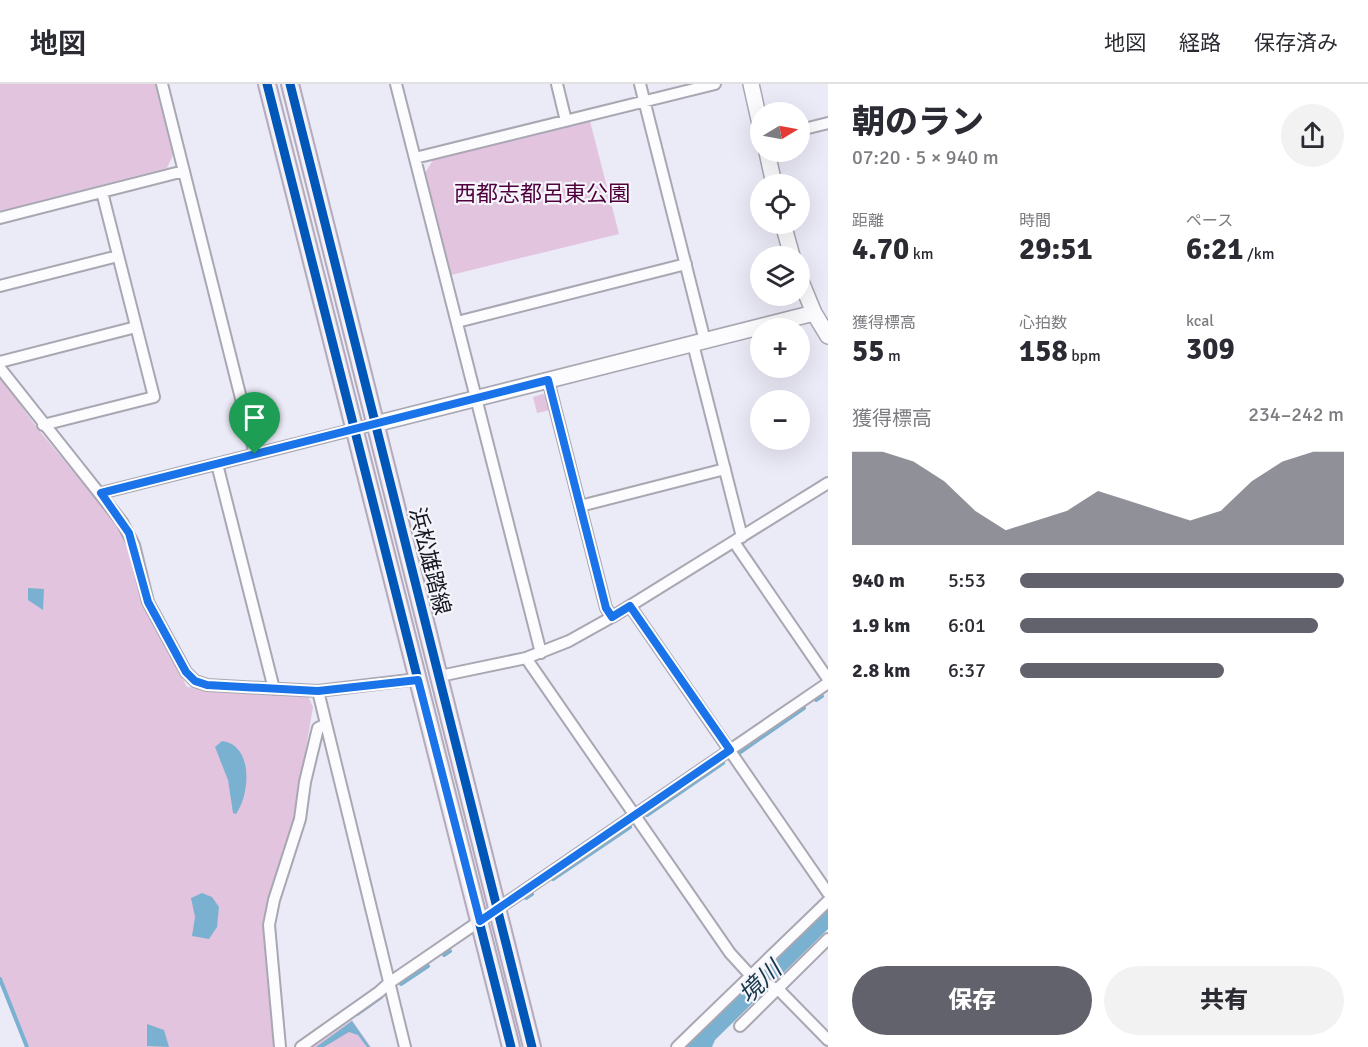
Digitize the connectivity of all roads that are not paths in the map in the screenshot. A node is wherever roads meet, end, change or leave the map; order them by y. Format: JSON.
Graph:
{"nodes":[{"id":1,"x":162,"y":84,"type":"edge"},
{"id":2,"x":267,"y":84,"type":"edge"},
{"id":3,"x":290,"y":84,"type":"edge"},
{"id":4,"x":396,"y":84,"type":"edge"},
{"id":5,"x":557,"y":84,"type":"edge"},
{"id":6,"x":640,"y":84,"type":"edge"},
{"id":7,"x":715,"y":84,"type":"edge"},
{"id":8,"x":751,"y":84,"type":"edge"},
{"id":9,"x":645,"y":101,"type":"junction"},
{"id":10,"x":755,"y":102,"type":"edge"},
{"id":11,"x":566,"y":121,"type":"junction"},
{"id":12,"x":828,"y":123,"type":"edge"},
{"id":13,"x":810,"y":128,"type":"edge"},
{"id":14,"x":415,"y":158,"type":"junction"},
{"id":15,"x":184,"y":171,"type":"junction"},
{"id":16,"x":102,"y":192,"type":"junction"},
{"id":17,"x":0,"y":218,"type":"edge"},
{"id":18,"x":118,"y":256,"type":"junction"},
{"id":19,"x":686,"y":264,"type":"junction"},
{"id":20,"x":0,"y":286,"type":"edge"},
{"id":21,"x":810,"y":303,"type":"edge"},
{"id":22,"x":814,"y":313,"type":"junction"},
{"id":23,"x":457,"y":322,"type":"junction"},
{"id":24,"x":136,"y":327,"type":"junction"},
{"id":25,"x":828,"y":336,"type":"edge"},
{"id":26,"x":699,"y":342,"type":"junction"},
{"id":27,"x":0,"y":362,"type":"edge"},
{"id":28,"x":0,"y":368,"type":"edge"},
{"id":29,"x":548,"y":380,"type":"junction"},
{"id":30,"x":476,"y":398,"type":"junction"},
{"id":31,"x":375,"y":424,"type":"junction"},
{"id":32,"x":43,"y":425,"type":"junction"},
{"id":33,"x":355,"y":429,"type":"junction"},
{"id":34,"x":255,"y":454,"type":"junction"},
{"id":35,"x":217,"y":464,"type":"junction"},
{"id":36,"x":725,"y":469,"type":"junction"},
{"id":37,"x":828,"y":483,"type":"edge"},
{"id":38,"x":101,"y":493,"type":"junction"},
{"id":39,"x":580,"y":506,"type":"junction"},
{"id":40,"x":738,"y":539,"type":"junction"},
{"id":41,"x":630,"y":606,"type":"junction"},
{"id":42,"x":612,"y":617,"type":"junction"},
{"id":43,"x":541,"y":653,"type":"junction"},
{"id":44,"x":526,"y":657,"type":"junction"},
{"id":45,"x":440,"y":676,"type":"junction"},
{"id":46,"x":418,"y":680,"type":"junction"},
{"id":47,"x":828,"y":681,"type":"edge"},
{"id":48,"x":274,"y":688,"type":"junction"},
{"id":49,"x":318,"y":691,"type":"junction"},
{"id":50,"x":326,"y":724,"type":"junction"},
{"id":51,"x":730,"y":750,"type":"junction"},
{"id":52,"x":634,"y":815,"type":"junction"},
{"id":53,"x":828,"y":892,"type":"edge"},
{"id":54,"x":828,"y":901,"type":"edge"},
{"id":55,"x":499,"y":908,"type":"junction"},
{"id":56,"x":480,"y":921,"type":"junction"},
{"id":57,"x":828,"y":939,"type":"edge"},
{"id":58,"x":752,"y":976,"type":"junction"},
{"id":59,"x":389,"y":982,"type":"junction"},
{"id":60,"x":775,"y":988,"type":"junction"},
{"id":61,"x":740,"y":1026,"type":"dead end"},
{"id":62,"x":828,"y":1040,"type":"edge"},
{"id":63,"x":280,"y":1047,"type":"edge"},
{"id":64,"x":301,"y":1047,"type":"edge"},
{"id":65,"x":405,"y":1047,"type":"edge"},
{"id":66,"x":511,"y":1047,"type":"edge"},
{"id":67,"x":532,"y":1047,"type":"edge"},
{"id":68,"x":677,"y":1047,"type":"edge"}],
"edges":[{"from":1,"to":15,"type":"street"},
{"from":2,"to":33,"type":"main road","name":"浜松雄踏線"},
{"from":3,"to":31,"type":"main road","name":"浜松雄踏線"},
{"from":4,"to":14,"type":"street"},
{"from":5,"to":11,"type":"street"},
{"from":6,"to":9,"type":"street"},
{"from":7,"to":9,"type":"street"},
{"from":8,"to":10,"type":"street"},
{"from":9,"to":11,"type":"street"},
{"from":9,"to":19,"type":"street"},
{"from":11,"to":14,"type":"street"},
{"from":12,"to":13,"type":"street"},
{"from":14,"to":23,"type":"street"},
{"from":15,"to":16,"type":"street"},
{"from":15,"to":34,"type":"street"},
{"from":16,"to":17,"type":"street"},
{"from":16,"to":18,"type":"street"},
{"from":18,"to":20,"type":"street"},
{"from":18,"to":24,"type":"street"},
{"from":19,"to":23,"type":"street"},
{"from":19,"to":26,"type":"street"},
{"from":21,"to":22,"type":"street"},
{"from":22,"to":25,"type":"street"},
{"from":22,"to":26,"type":"street"},
{"from":23,"to":30,"type":"street"},
{"from":24,"to":27,"type":"street"},
{"from":24,"to":32,"type":"street"},
{"from":26,"to":29,"type":"street"},
{"from":26,"to":36,"type":"street"},
{"from":28,"to":32,"type":"street"},
{"from":29,"to":30,"type":"street"},
{"from":29,"to":39,"type":"street"},
{"from":30,"to":31,"type":"street"},
{"from":30,"to":43,"type":"street"},
{"from":31,"to":33,"type":"street"},
{"from":31,"to":45,"type":"main road","name":"浜松雄踏線"},
{"from":32,"to":38,"type":"street"},
{"from":33,"to":34,"type":"street"},
{"from":33,"to":46,"type":"main road","name":"浜松雄踏線"},
{"from":34,"to":35,"type":"street"},
{"from":35,"to":38,"type":"street"},
{"from":35,"to":48,"type":"street"},
{"from":36,"to":39,"type":"street"},
{"from":36,"to":40,"type":"street"},
{"from":37,"to":40,"type":"street"},
{"from":38,"to":48,"type":"street"},
{"from":39,"to":42,"type":"street"},
{"from":40,"to":41,"type":"street"},
{"from":40,"to":47,"type":"street"},
{"from":41,"to":42,"type":"street"},
{"from":41,"to":51,"type":"street"},
{"from":42,"to":43,"type":"street"},
{"from":43,"to":44,"type":"street"},
{"from":44,"to":45,"type":"street"},
{"from":44,"to":52,"type":"street"},
{"from":45,"to":55,"type":"main road","name":"浜松雄踏線"},
{"from":46,"to":49,"type":"street"},
{"from":46,"to":56,"type":"main road","name":"浜松雄踏線"},
{"from":47,"to":51,"type":"street"},
{"from":48,"to":49,"type":"street"},
{"from":49,"to":50,"type":"street"},
{"from":50,"to":59,"type":"street"},
{"from":50,"to":63,"type":"street"},
{"from":51,"to":52,"type":"street"},
{"from":51,"to":53,"type":"street"},
{"from":52,"to":55,"type":"street"},
{"from":52,"to":58,"type":"street"},
{"from":54,"to":58,"type":"street"},
{"from":55,"to":56,"type":"street"},
{"from":55,"to":67,"type":"main road","name":"浜松雄踏線"},
{"from":56,"to":59,"type":"street"},
{"from":56,"to":66,"type":"main road","name":"浜松雄踏線"},
{"from":57,"to":60,"type":"street"},
{"from":58,"to":60,"type":"street"},
{"from":58,"to":68,"type":"street"},
{"from":59,"to":64,"type":"street"},
{"from":59,"to":65,"type":"street"},
{"from":60,"to":61,"type":"street"},
{"from":60,"to":62,"type":"street"}]}
